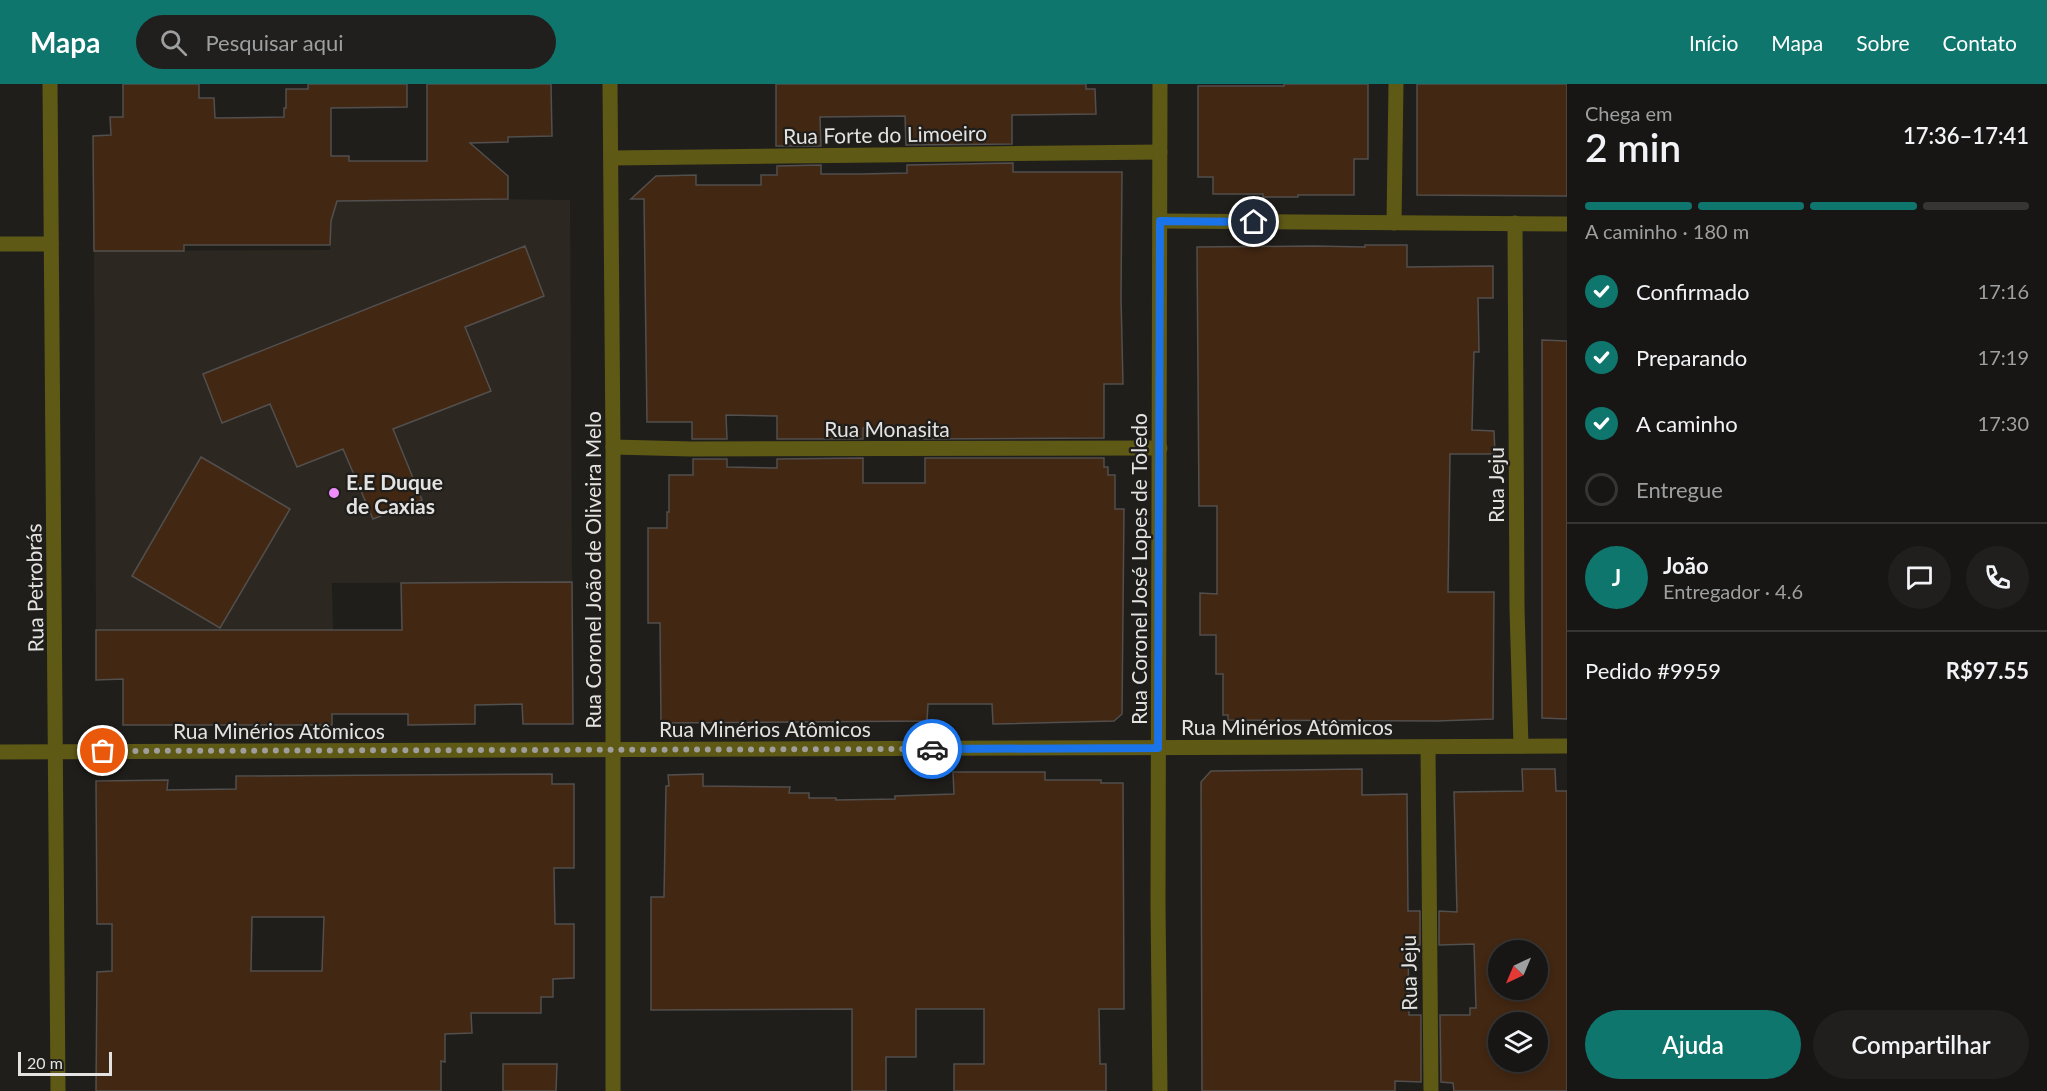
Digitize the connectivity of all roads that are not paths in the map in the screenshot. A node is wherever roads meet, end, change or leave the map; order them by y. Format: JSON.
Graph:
{"nodes":[{"id":1,"x":50,"y":84,"type":"edge"},
{"id":2,"x":610,"y":84,"type":"edge"},
{"id":3,"x":1160,"y":84,"type":"edge"},
{"id":4,"x":1396,"y":84,"type":"edge"},
{"id":5,"x":1160,"y":152,"type":"junction"},
{"id":6,"x":611,"y":158,"type":"junction"},
{"id":7,"x":1160,"y":221,"type":"junction"},
{"id":8,"x":1394,"y":223,"type":"junction"},
{"id":9,"x":1515,"y":223,"type":"junction"},
{"id":10,"x":1567,"y":224,"type":"edge"},
{"id":11,"x":0,"y":244,"type":"edge"},
{"id":12,"x":51,"y":244,"type":"junction"},
{"id":13,"x":614,"y":447,"type":"junction"},
{"id":14,"x":1160,"y":448,"type":"junction"},
{"id":15,"x":1521,"y":746,"type":"junction"},
{"id":16,"x":1567,"y":746,"type":"edge"},
{"id":17,"x":1428,"y":747,"type":"junction"},
{"id":18,"x":1158,"y":748,"type":"junction"},
{"id":19,"x":614,"y":750,"type":"junction"},
{"id":20,"x":56,"y":751,"type":"junction"},
{"id":21,"x":0,"y":752,"type":"edge"},
{"id":22,"x":58,"y":1091,"type":"edge"},
{"id":23,"x":613,"y":1091,"type":"edge"},
{"id":24,"x":1160,"y":1091,"type":"edge"},
{"id":25,"x":1431,"y":1091,"type":"edge"}],
"edges":[{"from":1,"to":12,"type":"street","name":"Rua Petrobrás"},
{"from":2,"to":6,"type":"street","name":"Rua Coronel João de Oliveira Melo"},
{"from":3,"to":5,"type":"street","name":"Rua Coronel José Lopes de Toledo"},
{"from":4,"to":8,"type":"street"},
{"from":5,"to":6,"type":"street","name":"Rua Forte do Limoeiro"},
{"from":5,"to":7,"type":"street","name":"Rua Coronel José Lopes de Toledo"},
{"from":6,"to":13,"type":"street","name":"Rua Coronel João de Oliveira Melo"},
{"from":7,"to":8,"type":"street"},
{"from":7,"to":14,"type":"street","name":"Rua Coronel José Lopes de Toledo"},
{"from":8,"to":9,"type":"street"},
{"from":9,"to":10,"type":"street"},
{"from":9,"to":15,"type":"street","name":"Rua Jeju"},
{"from":11,"to":12,"type":"street"},
{"from":12,"to":20,"type":"street","name":"Rua Petrobrás"},
{"from":13,"to":14,"type":"street","name":"Rua Monasita"},
{"from":13,"to":19,"type":"street","name":"Rua Coronel João de Oliveira Melo"},
{"from":14,"to":18,"type":"street","name":"Rua Coronel José Lopes de Toledo"},
{"from":15,"to":16,"type":"street","name":"Rua Minérios Atômicos"},
{"from":15,"to":17,"type":"street","name":"Rua Minérios Atômicos"},
{"from":17,"to":18,"type":"street","name":"Rua Minérios Atômicos"},
{"from":17,"to":25,"type":"street","name":"Rua Jeju"},
{"from":18,"to":19,"type":"street","name":"Rua Minérios Atômicos"},
{"from":18,"to":24,"type":"street","name":"Rua Coronel José Lopes de Toledo"},
{"from":19,"to":20,"type":"street","name":"Rua Minérios Atômicos"},
{"from":19,"to":23,"type":"street","name":"Rua Coronel João de Oliveira Melo"},
{"from":20,"to":21,"type":"street","name":"Rua Minérios Atômicos"},
{"from":20,"to":22,"type":"street","name":"Rua Petrobrás"}]}
